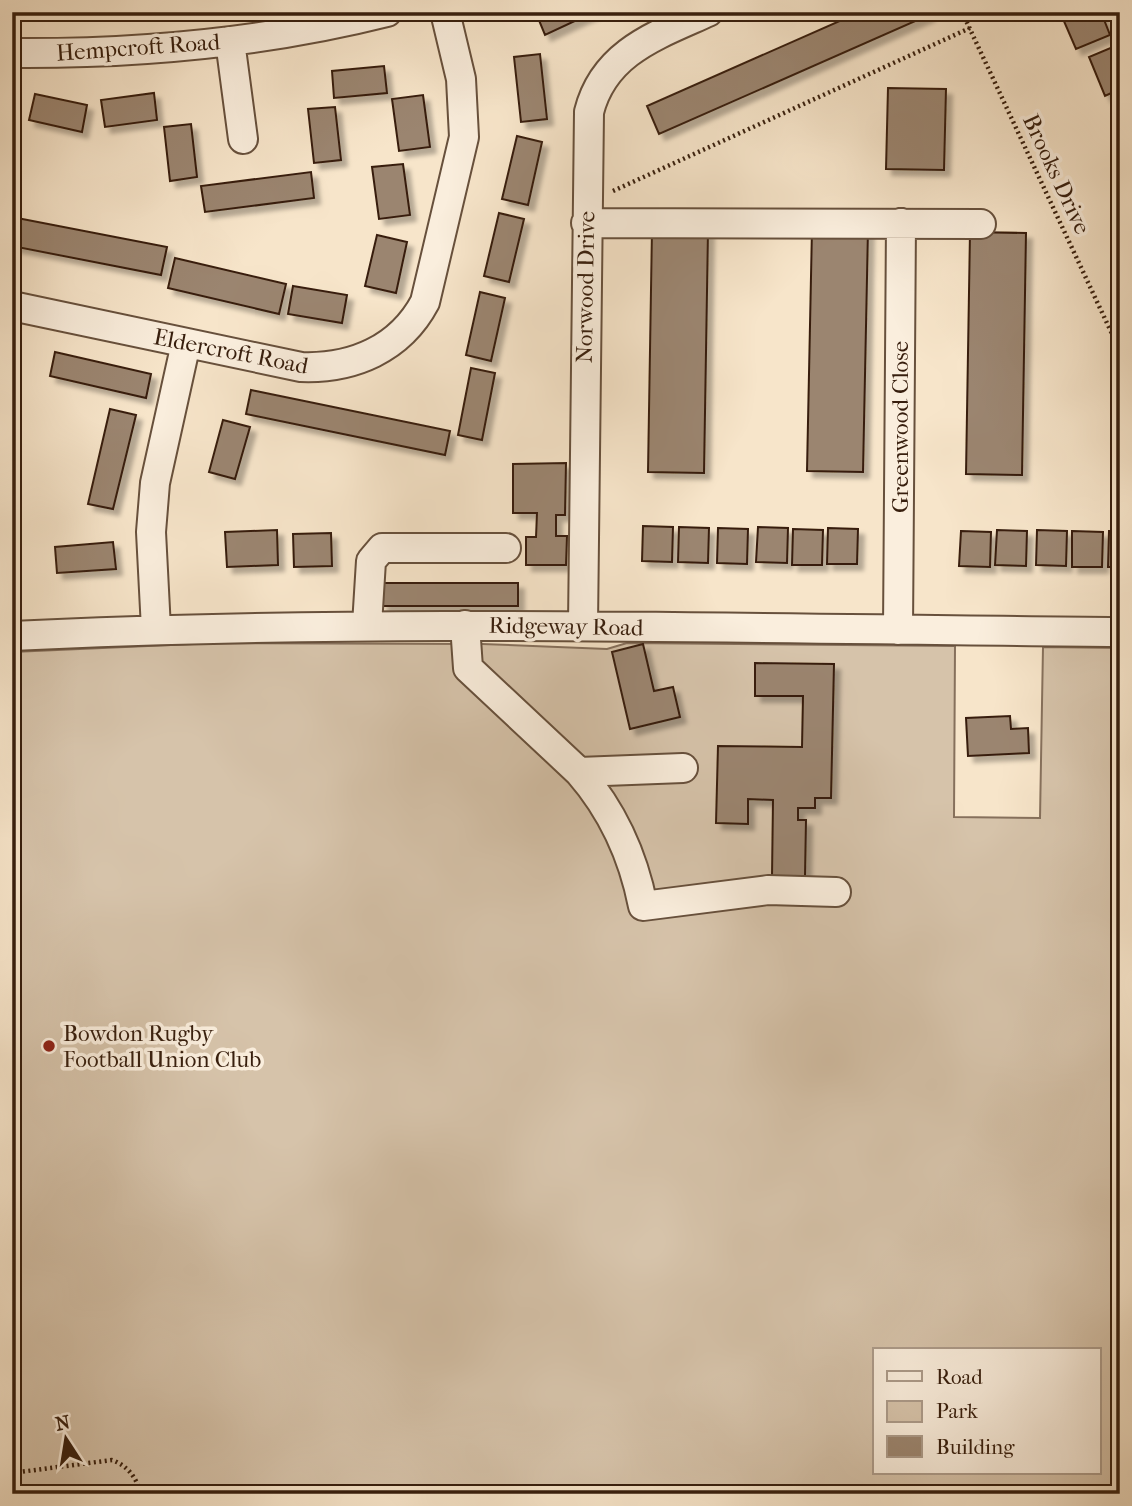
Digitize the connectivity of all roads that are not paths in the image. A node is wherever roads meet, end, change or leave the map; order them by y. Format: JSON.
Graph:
{"nodes":[{"id":1,"x":387,"y":12,"type":"edge"},
{"id":2,"x":445,"y":12,"type":"edge"},
{"id":3,"x":708,"y":12,"type":"edge"},
{"id":4,"x":230,"y":41,"type":"junction"},
{"id":5,"x":12,"y":53,"type":"edge"},
{"id":6,"x":243,"y":142,"type":"dead end"},
{"id":7,"x":586,"y":213,"type":"junction"},
{"id":8,"x":901,"y":223,"type":"junction"},
{"id":9,"x":981,"y":224,"type":"dead end"},
{"id":10,"x":12,"y":306,"type":"edge"},
{"id":11,"x":186,"y":344,"type":"junction"},
{"id":12,"x":506,"y":548,"type":"dead end"},
{"id":13,"x":367,"y":625,"type":"junction"},
{"id":14,"x":464,"y":625,"type":"junction"},
{"id":15,"x":583,"y":625,"type":"junction"},
{"id":16,"x":156,"y":629,"type":"junction"},
{"id":17,"x":898,"y":630,"type":"junction"},
{"id":18,"x":1120,"y":632,"type":"edge"},
{"id":19,"x":12,"y":636,"type":"edge"},
{"id":20,"x":683,"y":768,"type":"dead end"},
{"id":21,"x":579,"y":772,"type":"junction"},
{"id":22,"x":836,"y":892,"type":"dead end"}],
"edges":[{"from":1,"to":4,"type":"street","name":"Hempcroft Road"},
{"from":2,"to":11,"type":"street","name":"Eldercroft Road"},
{"from":3,"to":7,"type":"street","name":"Norwood Drive"},
{"from":4,"to":5,"type":"street","name":"Hempcroft Road"},
{"from":4,"to":6,"type":"street"},
{"from":7,"to":8,"type":"street"},
{"from":7,"to":15,"type":"street","name":"Norwood Drive"},
{"from":8,"to":9,"type":"street"},
{"from":8,"to":17,"type":"street","name":"Greenwood Close"},
{"from":10,"to":11,"type":"street","name":"Eldercroft Road"},
{"from":11,"to":16,"type":"street"},
{"from":12,"to":13,"type":"street"},
{"from":13,"to":14,"type":"street","name":"Ridgeway Road"},
{"from":13,"to":16,"type":"street","name":"Ridgeway Road"},
{"from":14,"to":15,"type":"street","name":"Ridgeway Road"},
{"from":14,"to":21,"type":"street"},
{"from":15,"to":17,"type":"street","name":"Ridgeway Road"},
{"from":16,"to":19,"type":"street","name":"Ridgeway Road"},
{"from":17,"to":18,"type":"street","name":"Ridgeway Road"},
{"from":20,"to":21,"type":"street"},
{"from":21,"to":22,"type":"street"}]}
